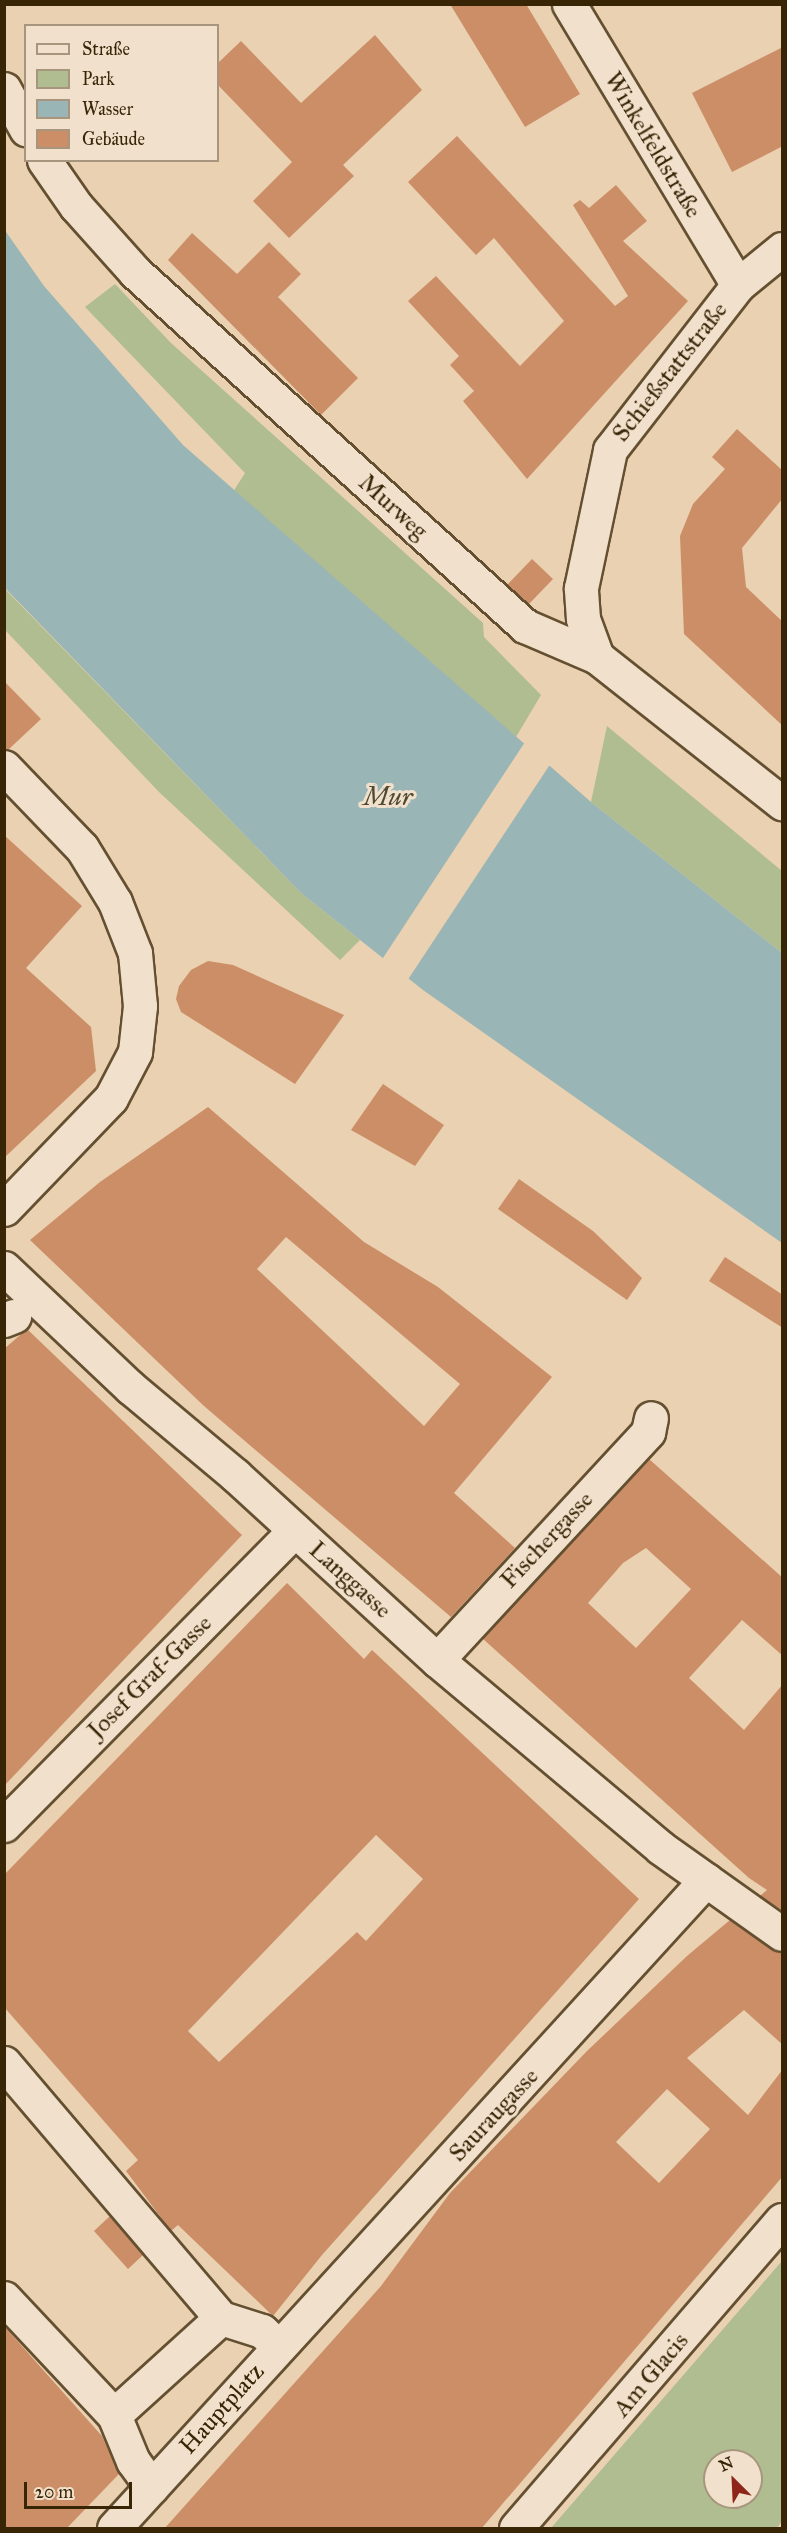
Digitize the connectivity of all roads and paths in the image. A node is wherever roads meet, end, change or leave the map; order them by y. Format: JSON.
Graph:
{"nodes":[{"id":1,"x":568,"y":4,"type":"edge"},
{"id":2,"x":4,"y":89,"type":"edge"},
{"id":3,"x":24,"y":125,"type":"edge"},
{"id":4,"x":45,"y":162,"type":"edge"},
{"id":5,"x":783,"y":249,"type":"edge"},
{"id":6,"x":738,"y":285,"type":"junction"},
{"id":7,"x":597,"y":657,"type":"junction"},
{"id":8,"x":4,"y":767,"type":"edge"},
{"id":9,"x":783,"y":803,"type":"edge"},
{"id":10,"x":4,"y":1209,"type":"edge"},
{"id":11,"x":4,"y":1268,"type":"edge"},
{"id":12,"x":651,"y":1418,"type":"dead end"},
{"id":13,"x":295,"y":1530,"type":"junction"},
{"id":14,"x":437,"y":1659,"type":"junction"},
{"id":15,"x":4,"y":1825,"type":"edge"},
{"id":16,"x":706,"y":1880,"type":"junction"},
{"id":17,"x":783,"y":1934,"type":"edge"},
{"id":18,"x":4,"y":2063,"type":"edge"},
{"id":19,"x":783,"y":2220,"type":"edge"},
{"id":20,"x":4,"y":2298,"type":"edge"},
{"id":21,"x":221,"y":2318,"type":"junction"},
{"id":22,"x":279,"y":2347,"type":"junction"},
{"id":23,"x":114,"y":2415,"type":"junction"},
{"id":24,"x":152,"y":2487,"type":"junction"},
{"id":25,"x":114,"y":2529,"type":"edge"},
{"id":26,"x":516,"y":2529,"type":"edge"}],
"edges":[{"from":1,"to":6,"type":"street","name":"Winkelfeldstraße"},
{"from":2,"to":3,"type":"street"},
{"from":4,"to":7,"type":"street","name":"Murweg"},
{"from":5,"to":6,"type":"street","name":"Schießstattstraße"},
{"from":6,"to":7,"type":"street","name":"Schießstattstraße"},
{"from":7,"to":9,"type":"street","name":"Murweg"},
{"from":8,"to":10,"type":"street"},
{"from":11,"to":13,"type":"street","name":"Langgasse"},
{"from":12,"to":14,"type":"street","name":"Fischergasse"},
{"from":13,"to":14,"type":"street","name":"Langgasse"},
{"from":13,"to":15,"type":"street","name":"Josef Graf-Gasse"},
{"from":14,"to":16,"type":"street","name":"Langgasse"},
{"from":16,"to":17,"type":"street","name":"Langgasse"},
{"from":16,"to":22,"type":"street","name":"Sauraugasse"},
{"from":18,"to":21,"type":"street"},
{"from":19,"to":26,"type":"street","name":"Am Glacis"},
{"from":20,"to":23,"type":"street"},
{"from":21,"to":22,"type":"street","name":"Hauptplatz"},
{"from":21,"to":23,"type":"street"},
{"from":22,"to":24,"type":"street","name":"Hauptplatz"},
{"from":23,"to":24,"type":"street"},
{"from":24,"to":25,"type":"street","name":"Hauptplatz"}]}
